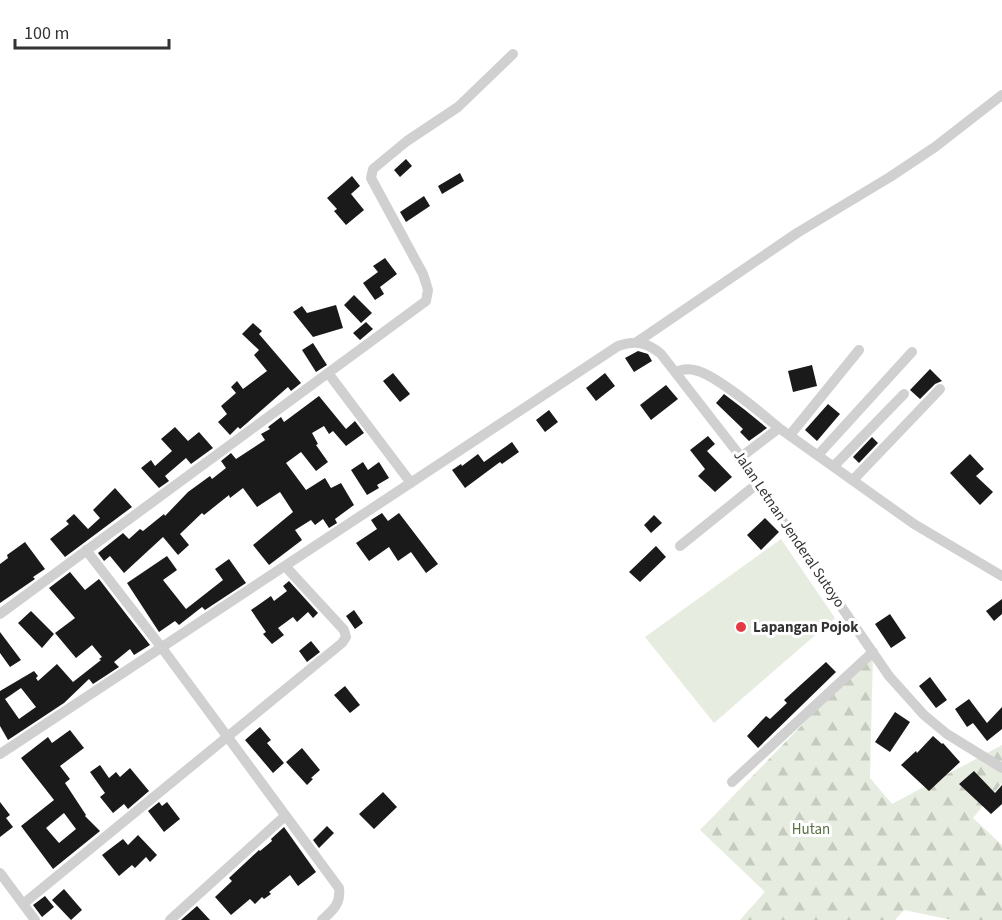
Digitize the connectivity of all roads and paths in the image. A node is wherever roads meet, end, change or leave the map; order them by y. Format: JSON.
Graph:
{"nodes":[{"id":1,"x":513,"y":54,"type":"dead end"},
{"id":2,"x":1002,"y":95,"type":"edge"},
{"id":3,"x":637,"y":342,"type":"junction"},
{"id":4,"x":859,"y":350,"type":"dead end"},
{"id":5,"x":912,"y":352,"type":"dead end"},
{"id":6,"x":675,"y":372,"type":"junction"},
{"id":7,"x":328,"y":373,"type":"junction"},
{"id":8,"x":940,"y":389,"type":"dead end"},
{"id":9,"x":904,"y":394,"type":"dead end"},
{"id":10,"x":779,"y":428,"type":"junction"},
{"id":11,"x":790,"y":435,"type":"junction"},
{"id":12,"x":818,"y":455,"type":"junction"},
{"id":13,"x":741,"y":457,"type":"junction"},
{"id":14,"x":834,"y":466,"type":"junction"},
{"id":15,"x":853,"y":480,"type":"junction"},
{"id":16,"x":411,"y":483,"type":"junction"},
{"id":17,"x":757,"y":484,"type":"junction"},
{"id":18,"x":680,"y":546,"type":"dead end"},
{"id":19,"x":86,"y":550,"type":"junction"},
{"id":20,"x":285,"y":566,"type":"junction"},
{"id":21,"x":1002,"y":576,"type":"edge"},
{"id":22,"x":0,"y":614,"type":"edge"},
{"id":23,"x":162,"y":648,"type":"junction"},
{"id":24,"x":873,"y":652,"type":"junction"},
{"id":25,"x":227,"y":737,"type":"junction"},
{"id":26,"x":0,"y":754,"type":"edge"},
{"id":27,"x":1002,"y":768,"type":"edge"},
{"id":28,"x":732,"y":782,"type":"dead end"},
{"id":29,"x":285,"y":816,"type":"junction"},
{"id":30,"x":0,"y":873,"type":"edge"},
{"id":31,"x":23,"y":904,"type":"junction"},
{"id":32,"x":35,"y":920,"type":"edge"},
{"id":33,"x":170,"y":920,"type":"edge"},
{"id":34,"x":322,"y":920,"type":"edge"}],
"edges":[{"from":1,"to":7,"type":"street"},
{"from":2,"to":3,"type":"street"},
{"from":3,"to":6,"type":"street","name":"Jalan Letnan Jenderal Sutoyo"},
{"from":3,"to":16,"type":"street"},
{"from":4,"to":11,"type":"street"},
{"from":5,"to":12,"type":"street"},
{"from":6,"to":10,"type":"street"},
{"from":6,"to":13,"type":"street","name":"Jalan Letnan Jenderal Sutoyo"},
{"from":7,"to":16,"type":"street"},
{"from":7,"to":19,"type":"street"},
{"from":8,"to":15,"type":"street"},
{"from":9,"to":14,"type":"street"},
{"from":10,"to":11,"type":"street"},
{"from":10,"to":13,"type":"street"},
{"from":11,"to":12,"type":"street"},
{"from":12,"to":14,"type":"street"},
{"from":13,"to":17,"type":"street","name":"Jalan Letnan Jenderal Sutoyo"},
{"from":14,"to":15,"type":"street"},
{"from":15,"to":21,"type":"street"},
{"from":16,"to":20,"type":"street"},
{"from":17,"to":18,"type":"street"},
{"from":17,"to":24,"type":"street","name":"Jalan Letnan Jenderal Sutoyo"},
{"from":19,"to":22,"type":"street"},
{"from":19,"to":23,"type":"street"},
{"from":20,"to":23,"type":"street"},
{"from":20,"to":25,"type":"street"},
{"from":23,"to":25,"type":"street"},
{"from":23,"to":26,"type":"street"},
{"from":24,"to":27,"type":"street","name":"Jalan Letnan Jenderal Sutoyo"},
{"from":24,"to":28,"type":"street"},
{"from":25,"to":29,"type":"street"},
{"from":25,"to":31,"type":"street"},
{"from":29,"to":33,"type":"street"},
{"from":29,"to":34,"type":"street"},
{"from":30,"to":31,"type":"street"},
{"from":31,"to":32,"type":"street"}]}
